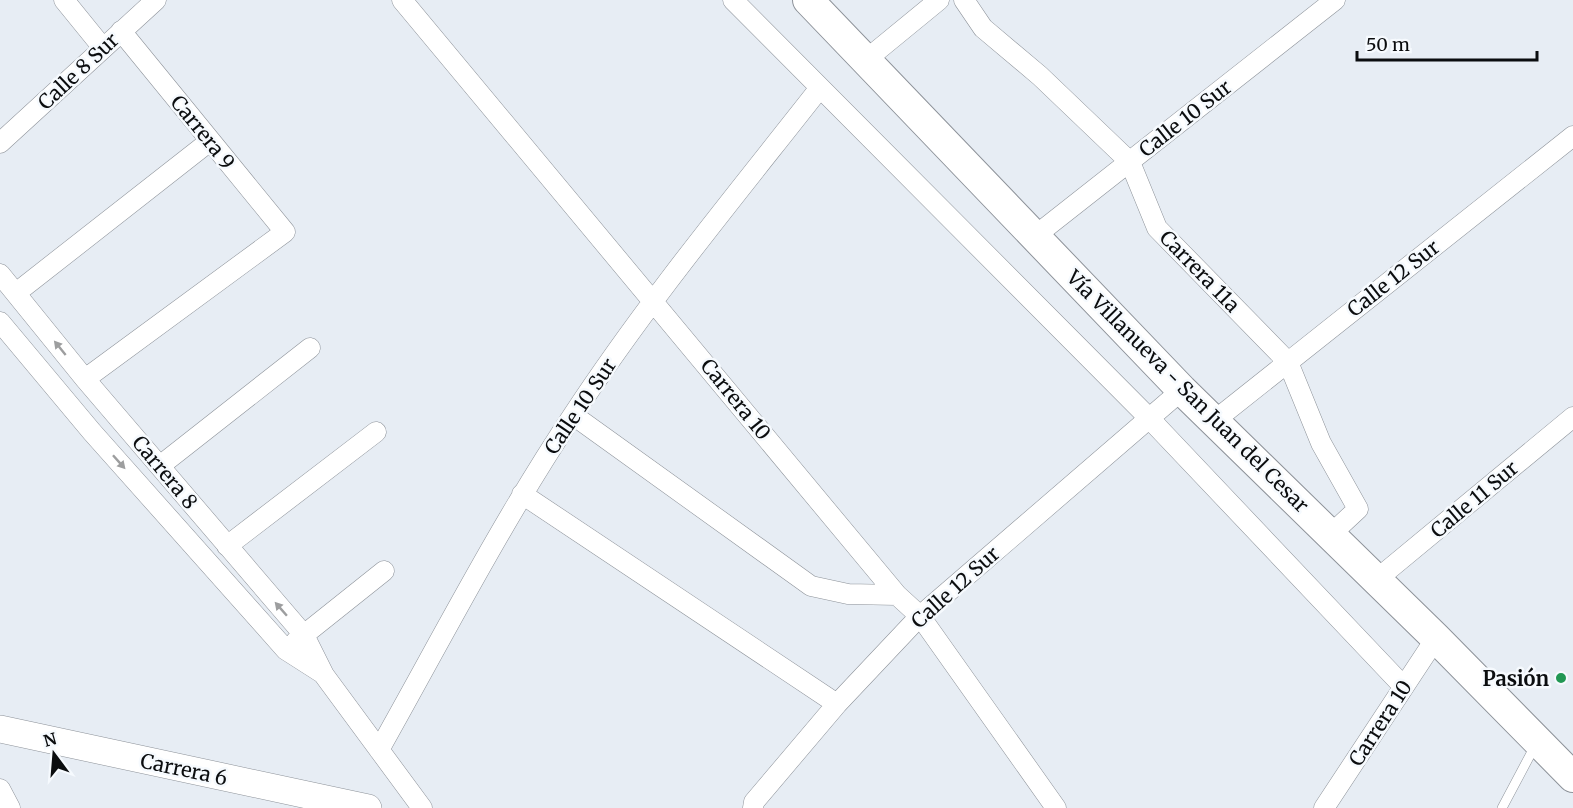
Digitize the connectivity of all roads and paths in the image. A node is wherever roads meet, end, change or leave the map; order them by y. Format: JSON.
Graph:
{"nodes":[{"id":1,"x":64,"y":0,"type":"edge"},
{"id":2,"x":156,"y":0,"type":"edge"},
{"id":3,"x":402,"y":0,"type":"edge"},
{"id":4,"x":733,"y":0,"type":"edge"},
{"id":5,"x":808,"y":0,"type":"edge"},
{"id":6,"x":939,"y":0,"type":"edge"},
{"id":7,"x":964,"y":0,"type":"edge"},
{"id":8,"x":1335,"y":0,"type":"edge"},
{"id":9,"x":121,"y":31,"type":"junction"},
{"id":10,"x":103,"y":48,"type":"junction"},
{"id":11,"x":867,"y":59,"type":"junction"},
{"id":12,"x":819,"y":89,"type":"junction"},
{"id":13,"x":1573,"y":136,"type":"edge"},
{"id":14,"x":210,"y":141,"type":"junction"},
{"id":15,"x":0,"y":142,"type":"edge"},
{"id":16,"x":1130,"y":162,"type":"junction"},
{"id":17,"x":1035,"y":236,"type":"junction"},
{"id":18,"x":0,"y":274,"type":"edge"},
{"id":19,"x":16,"y":293,"type":"junction"},
{"id":20,"x":653,"y":299,"type":"junction"},
{"id":21,"x":0,"y":321,"type":"edge"},
{"id":22,"x":310,"y":348,"type":"dead end"},
{"id":23,"x":1288,"y":362,"type":"junction"},
{"id":24,"x":85,"y":380,"type":"junction"},
{"id":25,"x":1182,"y":390,"type":"junction"},
{"id":26,"x":114,"y":413,"type":"junction"},
{"id":27,"x":573,"y":415,"type":"junction"},
{"id":28,"x":1148,"y":417,"type":"junction"},
{"id":29,"x":1573,"y":417,"type":"edge"},
{"id":30,"x":1214,"y":421,"type":"junction"},
{"id":31,"x":92,"y":432,"type":"junction"},
{"id":32,"x":376,"y":432,"type":"dead end"},
{"id":33,"x":161,"y":465,"type":"junction"},
{"id":34,"x":522,"y":494,"type":"junction"},
{"id":35,"x":1330,"y":535,"type":"junction"},
{"id":36,"x":227,"y":546,"type":"junction"},
{"id":37,"x":384,"y":571,"type":"dead end"},
{"id":38,"x":1376,"y":580,"type":"junction"},
{"id":39,"x":897,"y":595,"type":"junction"},
{"id":40,"x":920,"y":616,"type":"junction"},
{"id":41,"x":303,"y":635,"type":"junction"},
{"id":42,"x":1436,"y":638,"type":"junction"},
{"id":43,"x":286,"y":650,"type":"junction"},
{"id":44,"x":324,"y":675,"type":"junction"},
{"id":45,"x":1404,"y":687,"type":"junction"},
{"id":46,"x":837,"y":704,"type":"junction"},
{"id":47,"x":0,"y":729,"type":"edge"},
{"id":48,"x":1537,"y":742,"type":"junction"},
{"id":49,"x":379,"y":750,"type":"junction"},
{"id":50,"x":1570,"y":767,"type":"edge"},
{"id":51,"x":0,"y":789,"type":"edge"},
{"id":52,"x":10,"y":808,"type":"edge"},
{"id":53,"x":368,"y":808,"type":"edge"},
{"id":54,"x":422,"y":808,"type":"edge"},
{"id":55,"x":753,"y":808,"type":"edge"},
{"id":56,"x":1056,"y":808,"type":"edge"},
{"id":57,"x":1324,"y":808,"type":"edge"},
{"id":58,"x":1502,"y":808,"type":"edge"}],
"edges":[{"from":1,"to":10,"type":"street"},
{"from":2,"to":9,"type":"street","name":"Calle 8 Sur"},
{"from":3,"to":20,"type":"street","name":"Carrera 10"},
{"from":4,"to":12,"type":"street"},
{"from":5,"to":11,"type":"main road","name":"Vía Villanueva - San Juan del Cesar"},
{"from":6,"to":11,"type":"street"},
{"from":7,"to":16,"type":"street","name":"Carrera 11a"},
{"from":8,"to":16,"type":"street","name":"Calle 10 Sur"},
{"from":9,"to":10,"type":"street","name":"Calle 8 Sur"},
{"from":9,"to":14,"type":"street","name":"Carrera 9"},
{"from":10,"to":15,"type":"street","name":"Calle 8 Sur"},
{"from":11,"to":17,"type":"main road","name":"Vía Villanueva - San Juan del Cesar"},
{"from":12,"to":20,"type":"street","name":"Calle 10 Sur"},
{"from":12,"to":28,"type":"street"},
{"from":13,"to":23,"type":"street","name":"Calle 12 Sur"},
{"from":14,"to":19,"type":"street"},
{"from":14,"to":24,"type":"street","name":"Carrera 9"},
{"from":16,"to":17,"type":"street","name":"Calle 10 Sur"},
{"from":16,"to":23,"type":"street","name":"Carrera 11a"},
{"from":17,"to":25,"type":"main road","name":"Vía Villanueva - San Juan del Cesar"},
{"from":18,"to":19,"type":"street","name":"Carrera 8"},
{"from":24,"to":19,"type":"street","name":"Carrera 8","one_way":true},
{"from":20,"to":27,"type":"street","name":"Calle 10 Sur"},
{"from":20,"to":39,"type":"street","name":"Carrera 10"},
{"from":21,"to":31,"type":"street","name":"Carrera 8"},
{"from":22,"to":33,"type":"street"},
{"from":23,"to":30,"type":"street","name":"Calle 12 Sur"},
{"from":23,"to":35,"type":"street","name":"Carrera 11a"},
{"from":24,"to":26,"type":"street","name":"Carrera 8"},
{"from":25,"to":28,"type":"street","name":"Calle 12 Sur"},
{"from":25,"to":30,"type":"main road","name":"Vía Villanueva - San Juan del Cesar"},
{"from":26,"to":31,"type":"street"},
{"from":26,"to":33,"type":"street","name":"Carrera 8"},
{"from":27,"to":34,"type":"street","name":"Calle 10 Sur"},
{"from":27,"to":39,"type":"street"},
{"from":28,"to":40,"type":"street","name":"Calle 12 Sur"},
{"from":28,"to":45,"type":"street"},
{"from":29,"to":38,"type":"street","name":"Calle 11 Sur"},
{"from":30,"to":35,"type":"main road","name":"Vía Villanueva - San Juan del Cesar"},
{"from":31,"to":43,"type":"street","name":"Carrera 8","one_way":true},
{"from":32,"to":36,"type":"street"},
{"from":33,"to":36,"type":"street","name":"Carrera 8"},
{"from":34,"to":46,"type":"street"},
{"from":34,"to":49,"type":"street","name":"Calle 10 Sur"},
{"from":35,"to":38,"type":"main road","name":"Vía Villanueva - San Juan del Cesar"},
{"from":41,"to":36,"type":"street","name":"Carrera 8","one_way":true},
{"from":37,"to":41,"type":"street"},
{"from":38,"to":42,"type":"main road","name":"Vía Villanueva - San Juan del Cesar"},
{"from":39,"to":40,"type":"street","name":"Carrera 10"},
{"from":40,"to":46,"type":"street","name":"Calle 12 Sur"},
{"from":40,"to":56,"type":"street","name":"Carrera 10"},
{"from":41,"to":43,"type":"street"},
{"from":41,"to":44,"type":"street","name":"Carrera 8"},
{"from":42,"to":45,"type":"street","name":"Carrera 10"},
{"from":42,"to":48,"type":"main road","name":"Vía Villanueva - San Juan del Cesar"},
{"from":43,"to":44,"type":"street","name":"Carrera 8"},
{"from":44,"to":49,"type":"street","name":"Carrera 8"},
{"from":45,"to":57,"type":"street","name":"Carrera 10"},
{"from":46,"to":55,"type":"street","name":"Calle 12 Sur"},
{"from":47,"to":53,"type":"street","name":"Carrera 6"},
{"from":48,"to":50,"type":"main road","name":"Vía Villanueva - San Juan del Cesar"},
{"from":48,"to":58,"type":"lane"},
{"from":49,"to":54,"type":"street","name":"Carrera 8"},
{"from":51,"to":52,"type":"street"}]}
